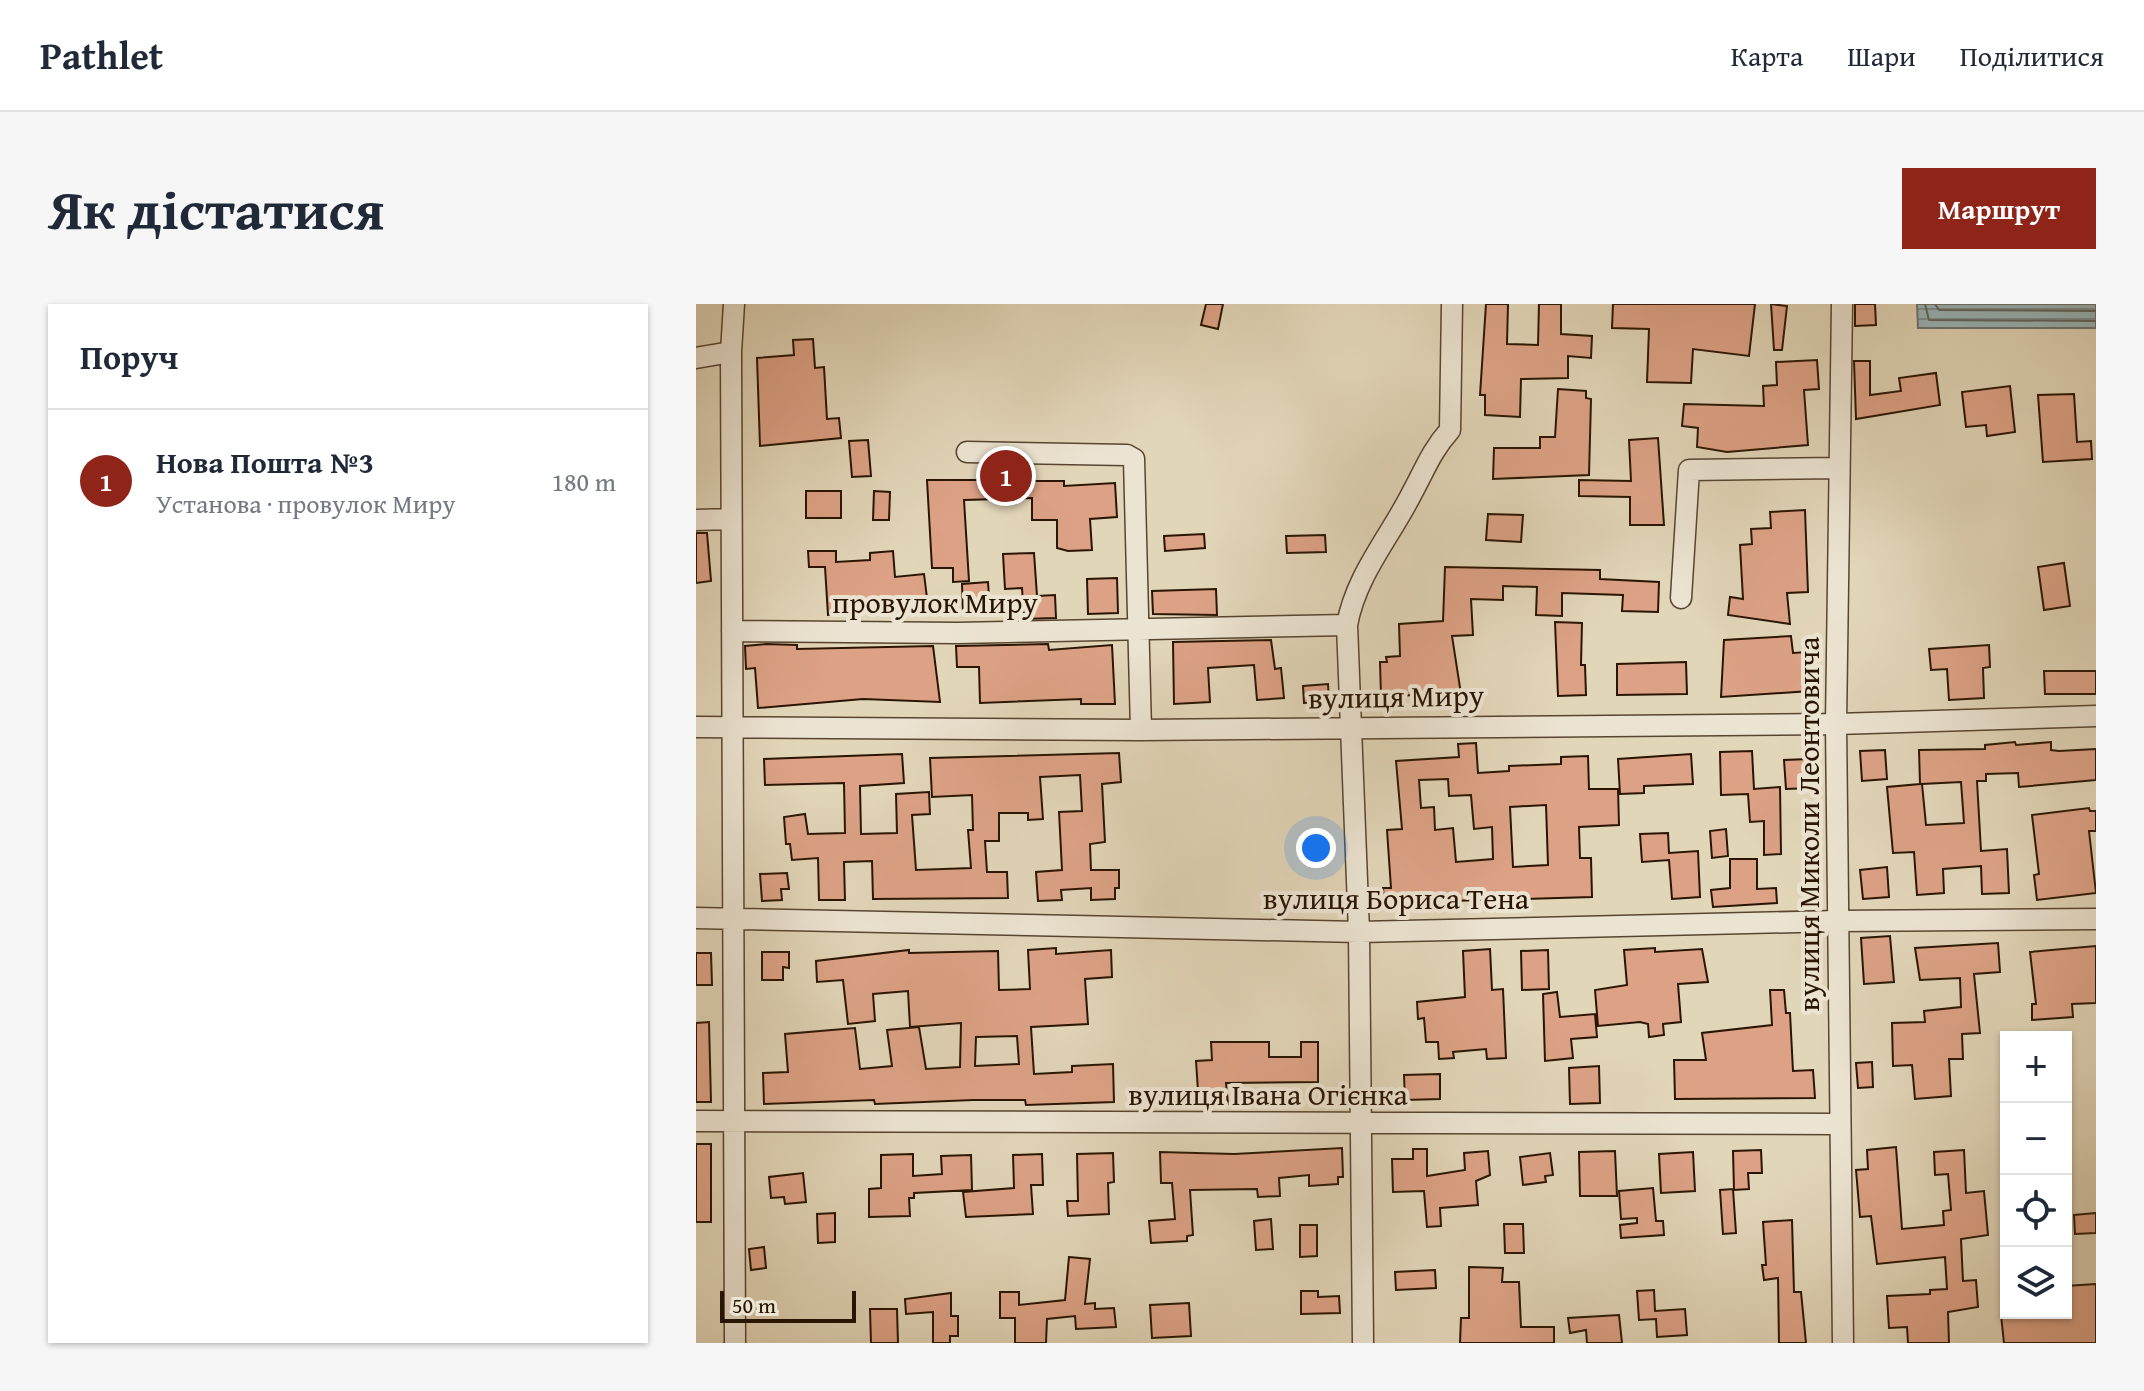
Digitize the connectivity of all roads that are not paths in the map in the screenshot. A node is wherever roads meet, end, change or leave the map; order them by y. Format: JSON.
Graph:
{"nodes":[{"id":1,"x":734,"y":304,"type":"edge"},
{"id":2,"x":1452,"y":304,"type":"edge"},
{"id":3,"x":1842,"y":304,"type":"edge"},
{"id":4,"x":731,"y":352,"type":"junction"},
{"id":5,"x":696,"y":358,"type":"edge"},
{"id":6,"x":967,"y":452,"type":"dead end"},
{"id":7,"x":1838,"y":468,"type":"junction"},
{"id":8,"x":731,"y":519,"type":"junction"},
{"id":9,"x":696,"y":520,"type":"edge"},
{"id":10,"x":1681,"y":598,"type":"dead end"},
{"id":11,"x":1347,"y":625,"type":"junction"},
{"id":12,"x":1139,"y":630,"type":"junction"},
{"id":13,"x":732,"y":631,"type":"junction"},
{"id":14,"x":2096,"y":716,"type":"edge"},
{"id":15,"x":1836,"y":724,"type":"junction"},
{"id":16,"x":1353,"y":725,"type":"junction"},
{"id":17,"x":696,"y":727,"type":"edge"},
{"id":18,"x":732,"y":727,"type":"junction"},
{"id":19,"x":1141,"y":730,"type":"junction"},
{"id":20,"x":696,"y":918,"type":"edge"},
{"id":21,"x":733,"y":918,"type":"junction"},
{"id":22,"x":2096,"y":919,"type":"edge"},
{"id":23,"x":1838,"y":921,"type":"junction"},
{"id":24,"x":1359,"y":932,"type":"junction"},
{"id":25,"x":696,"y":1121,"type":"edge"},
{"id":26,"x":734,"y":1121,"type":"junction"},
{"id":27,"x":1839,"y":1124,"type":"junction"},
{"id":28,"x":1359,"y":1125,"type":"junction"},
{"id":29,"x":735,"y":1343,"type":"edge"},
{"id":30,"x":1363,"y":1343,"type":"edge"},
{"id":31,"x":1843,"y":1343,"type":"edge"}],
"edges":[{"from":1,"to":4,"type":"street"},
{"from":2,"to":11,"type":"street"},
{"from":3,"to":7,"type":"street","name":"вулиця Миколи Леонтовича"},
{"from":4,"to":5,"type":"street"},
{"from":4,"to":8,"type":"street"},
{"from":6,"to":12,"type":"street"},
{"from":7,"to":10,"type":"street"},
{"from":7,"to":15,"type":"street","name":"вулиця Миколи Леонтовича"},
{"from":8,"to":9,"type":"street"},
{"from":8,"to":13,"type":"street"},
{"from":11,"to":12,"type":"street","name":"провулок Миру"},
{"from":11,"to":16,"type":"street"},
{"from":12,"to":13,"type":"street","name":"провулок Миру"},
{"from":12,"to":19,"type":"street"},
{"from":13,"to":18,"type":"street"},
{"from":14,"to":15,"type":"street","name":"вулиця Миру"},
{"from":15,"to":16,"type":"street","name":"вулиця Миру"},
{"from":15,"to":23,"type":"street","name":"вулиця Миколи Леонтовича"},
{"from":16,"to":19,"type":"street","name":"вулиця Миру"},
{"from":16,"to":24,"type":"street"},
{"from":17,"to":18,"type":"street","name":"вулиця Миру"},
{"from":18,"to":19,"type":"street","name":"вулиця Миру"},
{"from":18,"to":21,"type":"street"},
{"from":20,"to":21,"type":"street","name":"вулиця Бориса Тена"},
{"from":21,"to":24,"type":"street","name":"вулиця Бориса Тена"},
{"from":21,"to":26,"type":"street"},
{"from":22,"to":23,"type":"street","name":"вулиця Бориса Тена"},
{"from":23,"to":24,"type":"street","name":"вулиця Бориса Тена"},
{"from":23,"to":27,"type":"street","name":"вулиця Миколи Леонтовича"},
{"from":24,"to":28,"type":"street"},
{"from":25,"to":26,"type":"street","name":"вулиця Івана Огієнка"},
{"from":26,"to":28,"type":"street","name":"вулиця Івана Огієнка"},
{"from":26,"to":29,"type":"street"},
{"from":27,"to":28,"type":"street","name":"вулиця Івана Огієнка"},
{"from":27,"to":31,"type":"street","name":"вулиця Миколи Леонтовича"},
{"from":28,"to":30,"type":"street"}]}
